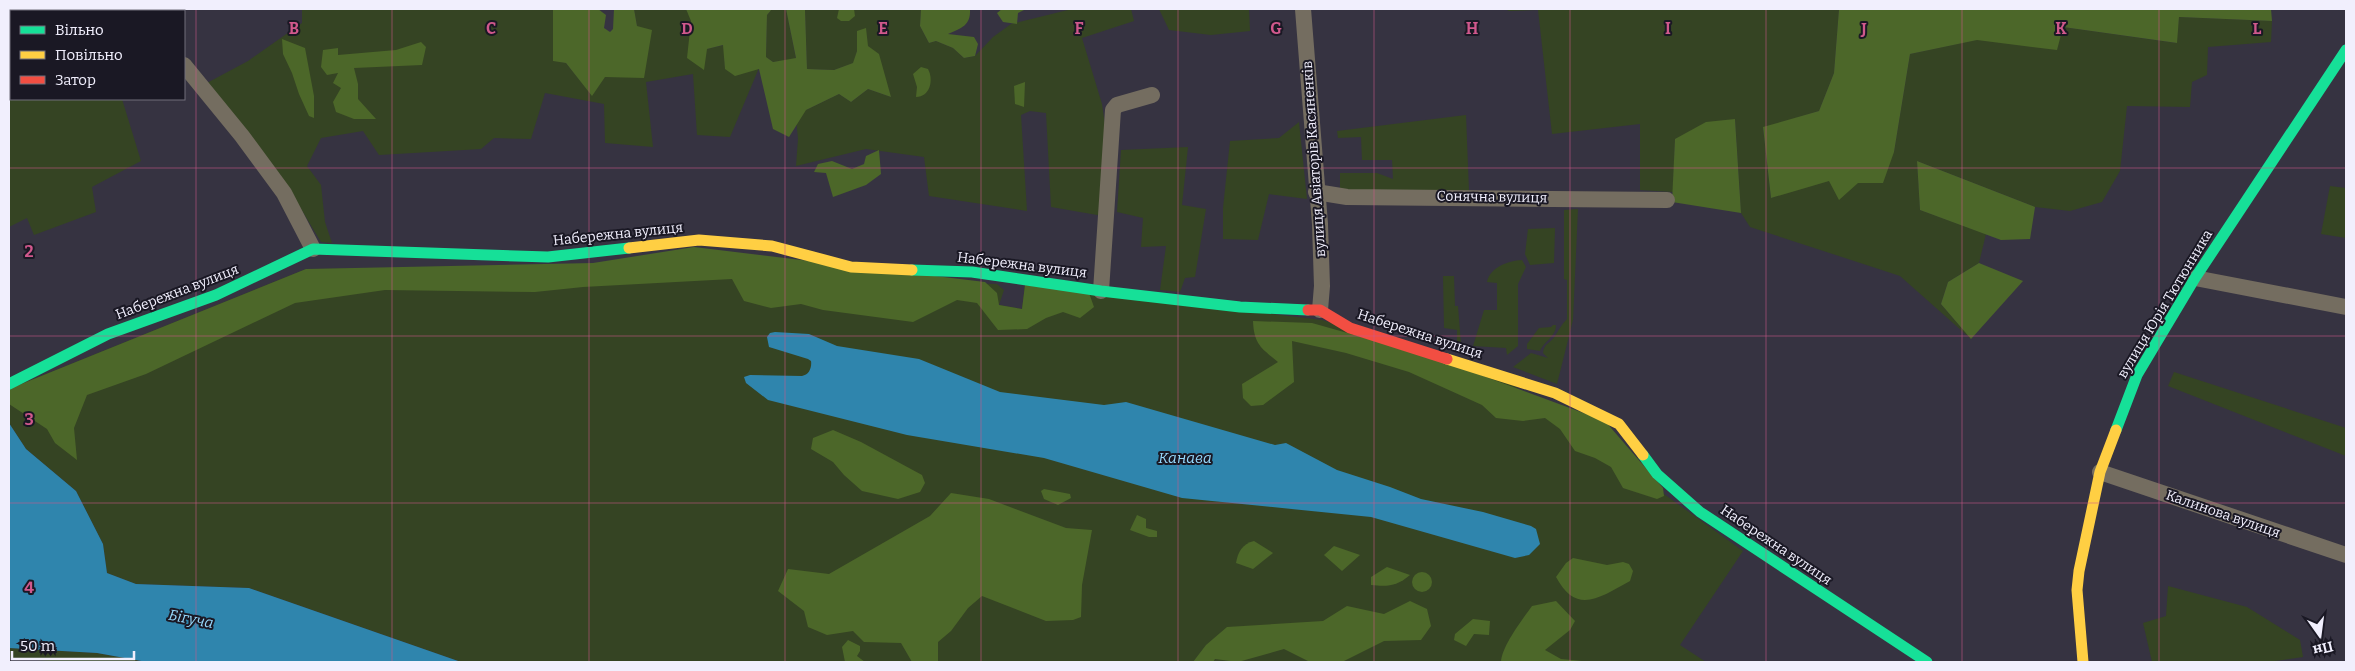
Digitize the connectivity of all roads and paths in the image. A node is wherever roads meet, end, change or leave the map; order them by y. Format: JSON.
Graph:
{"nodes":[{"id":1,"x":1303,"y":9,"type":"edge"},
{"id":2,"x":2346,"y":50,"type":"edge"},
{"id":3,"x":185,"y":66,"type":"edge"},
{"id":4,"x":1152,"y":95,"type":"dead end"},
{"id":5,"x":1316,"y":192,"type":"junction"},
{"id":6,"x":1668,"y":200,"type":"dead end"},
{"id":7,"x":313,"y":249,"type":"junction"},
{"id":8,"x":2195,"y":278,"type":"junction"},
{"id":9,"x":1101,"y":290,"type":"junction"},
{"id":10,"x":2346,"y":307,"type":"edge"},
{"id":11,"x":1320,"y":310,"type":"junction"},
{"id":12,"x":9,"y":384,"type":"edge"},
{"id":13,"x":2100,"y":472,"type":"junction"},
{"id":14,"x":2346,"y":555,"type":"edge"},
{"id":15,"x":1927,"y":662,"type":"edge"},
{"id":16,"x":2083,"y":662,"type":"edge"}],
"edges":[{"from":1,"to":5,"type":"street","name":"вулиця Авіаторів Касяненків"},
{"from":2,"to":8,"type":"street","name":"вулиця Юрія Тютюнника"},
{"from":3,"to":7,"type":"street"},
{"from":4,"to":9,"type":"street"},
{"from":5,"to":6,"type":"street","name":"Сонячна вулиця"},
{"from":5,"to":11,"type":"street","name":"вулиця Авіаторів Касяненків"},
{"from":7,"to":9,"type":"street","name":"Набережна вулиця"},
{"from":7,"to":12,"type":"street","name":"Набережна вулиця"},
{"from":8,"to":10,"type":"street"},
{"from":8,"to":13,"type":"street","name":"вулиця Юрія Тютюнника"},
{"from":9,"to":11,"type":"street","name":"Набережна вулиця"},
{"from":11,"to":15,"type":"street","name":"Набережна вулиця"},
{"from":13,"to":14,"type":"street","name":"Калинова вулиця"},
{"from":13,"to":16,"type":"street","name":"вулиця Юрія Тютюнника"}]}
